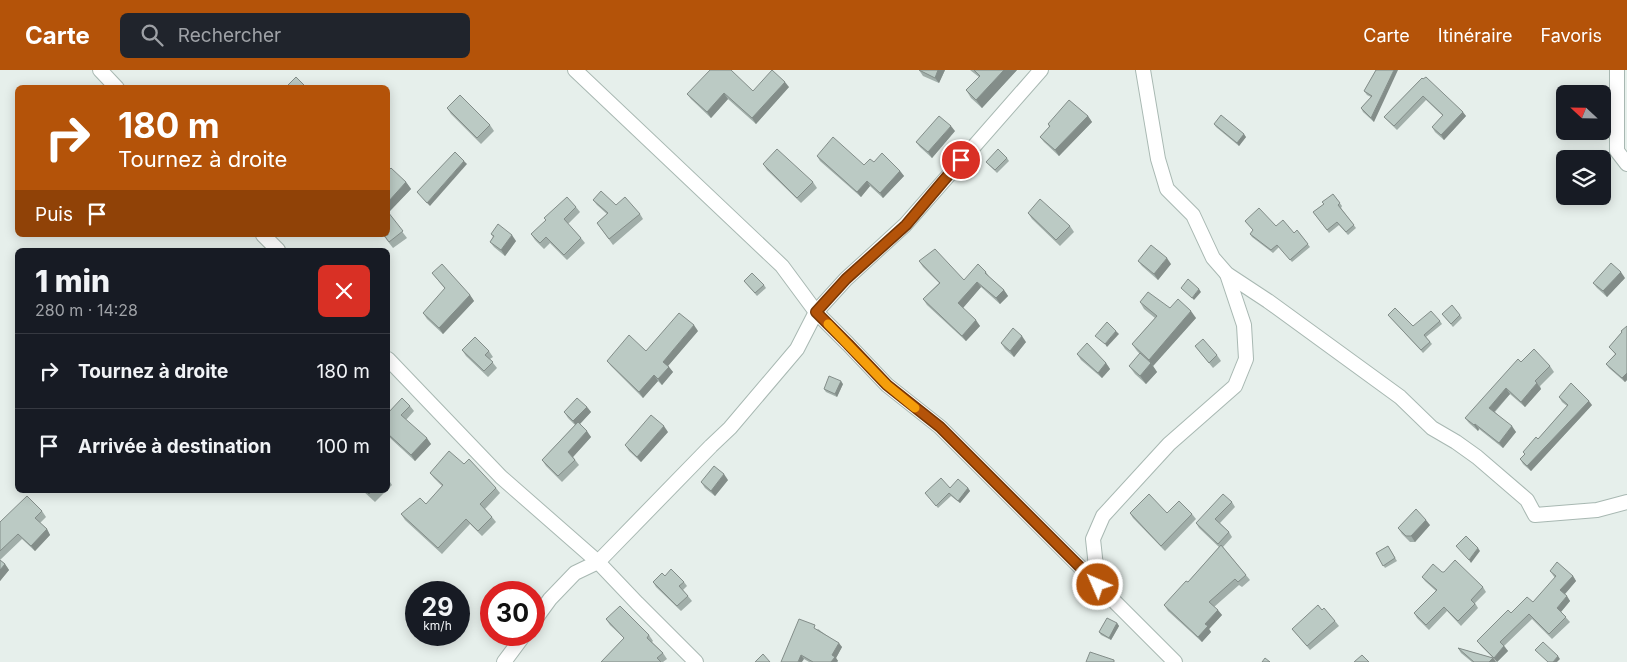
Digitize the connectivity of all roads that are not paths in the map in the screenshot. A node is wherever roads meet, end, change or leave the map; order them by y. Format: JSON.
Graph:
{"nodes":[{"id":1,"x":100,"y":70,"type":"edge"},
{"id":2,"x":575,"y":70,"type":"edge"},
{"id":3,"x":1042,"y":70,"type":"edge"},
{"id":4,"x":1143,"y":70,"type":"edge"},
{"id":5,"x":1617,"y":70,"type":"edge"},
{"id":6,"x":114,"y":85,"type":"edge"},
{"id":7,"x":1627,"y":164,"type":"edge"},
{"id":8,"x":265,"y":237,"type":"edge"},
{"id":9,"x":276,"y":248,"type":"edge"},
{"id":10,"x":1227,"y":274,"type":"junction"},
{"id":11,"x":816,"y":312,"type":"junction"},
{"id":12,"x":390,"y":360,"type":"edge"},
{"id":13,"x":1627,"y":502,"type":"edge"},
{"id":14,"x":598,"y":562,"type":"junction"},
{"id":15,"x":1098,"y":585,"type":"junction"},
{"id":16,"x":545,"y":605,"type":"edge"},
{"id":17,"x":516,"y":646,"type":"edge"},
{"id":18,"x":504,"y":662,"type":"edge"},
{"id":19,"x":696,"y":662,"type":"edge"},
{"id":20,"x":1175,"y":662,"type":"edge"}],
"edges":[{"from":1,"to":6,"type":"street"},
{"from":2,"to":11,"type":"street"},
{"from":3,"to":11,"type":"street"},
{"from":4,"to":10,"type":"street"},
{"from":5,"to":7,"type":"street"},
{"from":8,"to":9,"type":"street"},
{"from":10,"to":13,"type":"street"},
{"from":10,"to":15,"type":"street"},
{"from":11,"to":14,"type":"street"},
{"from":11,"to":15,"type":"street"},
{"from":12,"to":14,"type":"street"},
{"from":14,"to":16,"type":"street"},
{"from":14,"to":19,"type":"street"},
{"from":15,"to":20,"type":"street"},
{"from":17,"to":18,"type":"street"}]}
